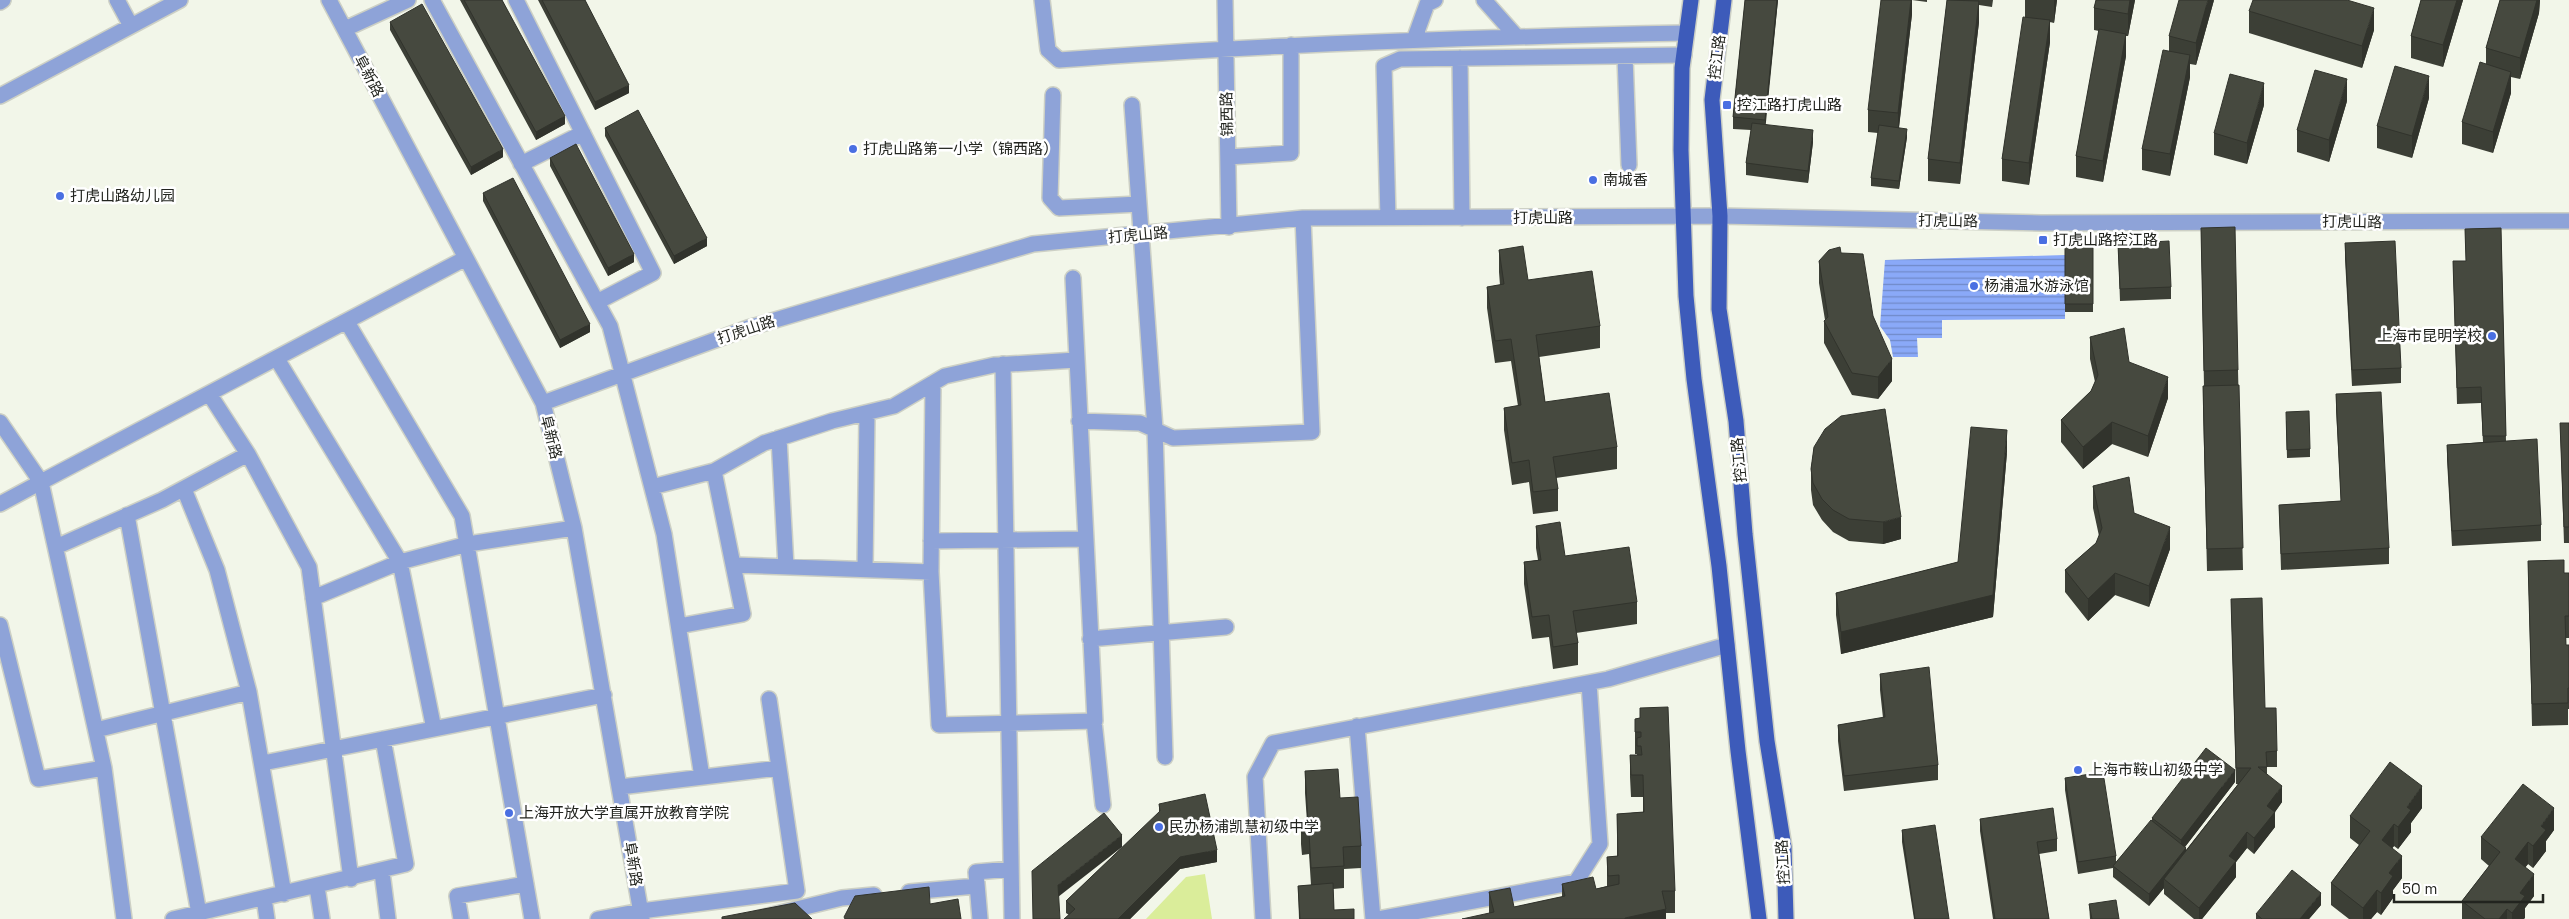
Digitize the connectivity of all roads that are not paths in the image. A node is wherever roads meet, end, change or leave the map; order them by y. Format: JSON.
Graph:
{"nodes":[{"id":1,"x":117,"y":0,"type":"edge"},
{"id":2,"x":180,"y":0,"type":"edge"},
{"id":3,"x":329,"y":0,"type":"edge"},
{"id":4,"x":408,"y":0,"type":"edge"},
{"id":5,"x":432,"y":0,"type":"edge"},
{"id":6,"x":516,"y":0,"type":"edge"},
{"id":7,"x":1042,"y":0,"type":"edge"},
{"id":8,"x":1225,"y":0,"type":"edge"},
{"id":9,"x":1435,"y":0,"type":"edge"},
{"id":10,"x":1484,"y":0,"type":"edge"},
{"id":11,"x":1691,"y":0,"type":"edge"},
{"id":12,"x":1724,"y":0,"type":"edge"},
{"id":13,"x":132,"y":26,"type":"junction"},
{"id":14,"x":345,"y":29,"type":"junction"},
{"id":15,"x":1686,"y":33,"type":"junction"},
{"id":16,"x":1516,"y":36,"type":"junction"},
{"id":17,"x":1414,"y":40,"type":"junction"},
{"id":18,"x":1291,"y":45,"type":"junction"},
{"id":19,"x":1226,"y":47,"type":"junction"},
{"id":20,"x":1684,"y":55,"type":"junction"},
{"id":21,"x":1625,"y":56,"type":"junction"},
{"id":22,"x":1460,"y":58,"type":"junction"},
{"id":23,"x":1053,"y":95,"type":"dead end"},
{"id":24,"x":0,"y":96,"type":"edge"},
{"id":25,"x":1132,"y":105,"type":"dead end"},
{"id":26,"x":583,"y":132,"type":"junction"},
{"id":27,"x":1228,"y":157,"type":"junction"},
{"id":28,"x":521,"y":164,"type":"junction"},
{"id":29,"x":1629,"y":165,"type":"dead end"},
{"id":30,"x":1139,"y":204,"type":"junction"},
{"id":31,"x":1720,"y":216,"type":"junction"},
{"id":32,"x":1303,"y":218,"type":"junction"},
{"id":33,"x":1388,"y":218,"type":"junction"},
{"id":34,"x":1462,"y":218,"type":"junction"},
{"id":35,"x":1682,"y":218,"type":"junction"},
{"id":36,"x":2569,"y":221,"type":"edge"},
{"id":37,"x":1229,"y":227,"type":"junction"},
{"id":38,"x":1141,"y":235,"type":"junction"},
{"id":39,"x":466,"y":258,"type":"junction"},
{"id":40,"x":1073,"y":278,"type":"dead end"},
{"id":41,"x":597,"y":302,"type":"junction"},
{"id":42,"x":347,"y":322,"type":"junction"},
{"id":43,"x":277,"y":359,"type":"junction"},
{"id":44,"x":1076,"y":360,"type":"junction"},
{"id":45,"x":1003,"y":364,"type":"junction"},
{"id":46,"x":624,"y":374,"type":"junction"},
{"id":47,"x":933,"y":383,"type":"junction"},
{"id":48,"x":210,"y":395,"type":"junction"},
{"id":49,"x":543,"y":403,"type":"junction"},
{"id":50,"x":867,"y":413,"type":"junction"},
{"id":51,"x":1079,"y":421,"type":"junction"},
{"id":52,"x":0,"y":422,"type":"edge"},
{"id":53,"x":1155,"y":430,"type":"junction"},
{"id":54,"x":779,"y":438,"type":"junction"},
{"id":55,"x":248,"y":454,"type":"junction"},
{"id":56,"x":714,"y":471,"type":"junction"},
{"id":57,"x":41,"y":482,"type":"junction"},
{"id":58,"x":652,"y":487,"type":"junction"},
{"id":59,"x":184,"y":489,"type":"junction"},
{"id":60,"x":0,"y":504,"type":"edge"},
{"id":61,"x":128,"y":515,"type":"junction"},
{"id":62,"x":574,"y":528,"type":"junction"},
{"id":63,"x":1085,"y":538,"type":"junction"},
{"id":64,"x":1005,"y":540,"type":"junction"},
{"id":65,"x":931,"y":541,"type":"junction"},
{"id":66,"x":468,"y":544,"type":"junction"},
{"id":67,"x":56,"y":547,"type":"junction"},
{"id":68,"x":400,"y":562,"type":"junction"},
{"id":69,"x":733,"y":565,"type":"junction"},
{"id":70,"x":786,"y":567,"type":"junction"},
{"id":71,"x":865,"y":570,"type":"junction"},
{"id":72,"x":931,"y":572,"type":"junction"},
{"id":73,"x":313,"y":598,"type":"junction"},
{"id":74,"x":0,"y":625,"type":"edge"},
{"id":75,"x":679,"y":626,"type":"junction"},
{"id":76,"x":1226,"y":627,"type":"dead end"},
{"id":77,"x":1161,"y":633,"type":"junction"},
{"id":78,"x":1090,"y":639,"type":"junction"},
{"id":79,"x":1727,"y":645,"type":"junction"},
{"id":80,"x":1589,"y":683,"type":"junction"},
{"id":81,"x":249,"y":692,"type":"junction"},
{"id":82,"x":604,"y":695,"type":"junction"},
{"id":83,"x":769,"y":699,"type":"dead end"},
{"id":84,"x":165,"y":714,"type":"junction"},
{"id":85,"x":496,"y":718,"type":"junction"},
{"id":86,"x":1094,"y":721,"type":"junction"},
{"id":87,"x":1007,"y":724,"type":"junction"},
{"id":88,"x":1357,"y":726,"type":"junction"},
{"id":89,"x":434,"y":729,"type":"junction"},
{"id":90,"x":96,"y":730,"type":"junction"},
{"id":91,"x":383,"y":739,"type":"junction"},
{"id":92,"x":332,"y":749,"type":"junction"},
{"id":93,"x":1165,"y":758,"type":"dead end"},
{"id":94,"x":263,"y":763,"type":"junction"},
{"id":95,"x":104,"y":768,"type":"junction"},
{"id":96,"x":779,"y":768,"type":"junction"},
{"id":97,"x":702,"y":778,"type":"junction"},
{"id":98,"x":620,"y":788,"type":"junction"},
{"id":99,"x":1103,"y":805,"type":"dead end"},
{"id":100,"x":1011,"y":869,"type":"junction"},
{"id":101,"x":382,"y":872,"type":"junction"},
{"id":102,"x":352,"y":879,"type":"junction"},
{"id":103,"x":526,"y":884,"type":"junction"},
{"id":104,"x":976,"y":886,"type":"junction"},
{"id":105,"x":316,"y":887,"type":"junction"},
{"id":106,"x":284,"y":894,"type":"junction"},
{"id":107,"x":264,"y":898,"type":"junction"},
{"id":108,"x":642,"y":915,"type":"edge"},
{"id":109,"x":199,"y":916,"type":"edge"},
{"id":110,"x":124,"y":919,"type":"edge"},
{"id":111,"x":173,"y":919,"type":"edge"},
{"id":112,"x":267,"y":919,"type":"edge"},
{"id":113,"x":322,"y":919,"type":"edge"},
{"id":114,"x":388,"y":919,"type":"edge"},
{"id":115,"x":461,"y":919,"type":"edge"},
{"id":116,"x":532,"y":919,"type":"edge"},
{"id":117,"x":598,"y":919,"type":"edge"},
{"id":118,"x":756,"y":919,"type":"edge"},
{"id":119,"x":980,"y":919,"type":"edge"},
{"id":120,"x":1012,"y":919,"type":"edge"},
{"id":121,"x":1263,"y":919,"type":"edge"},
{"id":122,"x":1373,"y":919,"type":"edge"},
{"id":123,"x":1377,"y":919,"type":"edge"},
{"id":124,"x":1759,"y":919,"type":"edge"},
{"id":125,"x":1786,"y":919,"type":"edge"}],
"edges":[{"from":1,"to":13,"type":"street"},
{"from":2,"to":13,"type":"street"},
{"from":3,"to":14,"type":"street","name":"阜新路"},
{"from":4,"to":14,"type":"street"},
{"from":5,"to":28,"type":"street"},
{"from":6,"to":26,"type":"street"},
{"from":7,"to":19,"type":"street"},
{"from":8,"to":19,"type":"street","name":"锦西路"},
{"from":9,"to":17,"type":"street"},
{"from":10,"to":16,"type":"street"},
{"from":11,"to":15,"type":"main road","name":"控江路"},
{"from":12,"to":31,"type":"main road","name":"控江路"},
{"from":13,"to":24,"type":"street"},
{"from":14,"to":39,"type":"street","name":"阜新路"},
{"from":15,"to":16,"type":"street"},
{"from":15,"to":20,"type":"main road","name":"控江路"},
{"from":16,"to":17,"type":"street"},
{"from":17,"to":18,"type":"street"},
{"from":18,"to":19,"type":"street"},
{"from":18,"to":27,"type":"street"},
{"from":19,"to":27,"type":"street","name":"锦西路"},
{"from":20,"to":21,"type":"street"},
{"from":20,"to":35,"type":"main road","name":"控江路"},
{"from":21,"to":22,"type":"street"},
{"from":21,"to":29,"type":"street"},
{"from":22,"to":33,"type":"street"},
{"from":22,"to":34,"type":"street"},
{"from":23,"to":30,"type":"street"},
{"from":25,"to":30,"type":"street"},
{"from":26,"to":28,"type":"street"},
{"from":26,"to":41,"type":"street"},
{"from":27,"to":37,"type":"street","name":"锦西路"},
{"from":28,"to":41,"type":"street"},
{"from":30,"to":38,"type":"street"},
{"from":31,"to":35,"type":"street","name":"打虎山路"},
{"from":31,"to":36,"type":"street","name":"打虎山路"},
{"from":31,"to":125,"type":"main road","name":"控江路"},
{"from":32,"to":33,"type":"street","name":"打虎山路"},
{"from":32,"to":37,"type":"street","name":"打虎山路"},
{"from":32,"to":53,"type":"street"},
{"from":33,"to":34,"type":"street","name":"打虎山路"},
{"from":34,"to":35,"type":"street","name":"打虎山路"},
{"from":35,"to":79,"type":"main road","name":"控江路"},
{"from":37,"to":38,"type":"street","name":"打虎山路"},
{"from":38,"to":46,"type":"street","name":"打虎山路"},
{"from":38,"to":53,"type":"street"},
{"from":39,"to":42,"type":"street"},
{"from":39,"to":49,"type":"street","name":"阜新路"},
{"from":40,"to":44,"type":"street"},
{"from":41,"to":46,"type":"street"},
{"from":42,"to":43,"type":"street"},
{"from":42,"to":66,"type":"street"},
{"from":43,"to":48,"type":"street"},
{"from":43,"to":68,"type":"street"},
{"from":44,"to":45,"type":"street"},
{"from":44,"to":51,"type":"street"},
{"from":45,"to":47,"type":"street"},
{"from":45,"to":64,"type":"street"},
{"from":46,"to":49,"type":"street","name":"打虎山路"},
{"from":46,"to":58,"type":"street"},
{"from":47,"to":50,"type":"street"},
{"from":47,"to":65,"type":"street"},
{"from":48,"to":55,"type":"street"},
{"from":48,"to":57,"type":"street"},
{"from":49,"to":62,"type":"street","name":"阜新路"},
{"from":50,"to":54,"type":"street"},
{"from":50,"to":71,"type":"street"},
{"from":51,"to":53,"type":"street"},
{"from":51,"to":63,"type":"street"},
{"from":52,"to":57,"type":"street"},
{"from":53,"to":77,"type":"street"},
{"from":54,"to":56,"type":"street"},
{"from":54,"to":70,"type":"street"},
{"from":55,"to":59,"type":"street"},
{"from":55,"to":73,"type":"street"},
{"from":56,"to":58,"type":"street"},
{"from":56,"to":69,"type":"street"},
{"from":57,"to":60,"type":"street"},
{"from":57,"to":67,"type":"street"},
{"from":58,"to":75,"type":"street"},
{"from":59,"to":61,"type":"street"},
{"from":59,"to":81,"type":"street"},
{"from":61,"to":67,"type":"street"},
{"from":61,"to":84,"type":"street"},
{"from":62,"to":66,"type":"street"},
{"from":62,"to":82,"type":"street","name":"阜新路"},
{"from":63,"to":64,"type":"street"},
{"from":63,"to":78,"type":"street"},
{"from":64,"to":65,"type":"street"},
{"from":64,"to":87,"type":"street"},
{"from":65,"to":72,"type":"street"},
{"from":66,"to":68,"type":"street"},
{"from":66,"to":85,"type":"street"},
{"from":67,"to":90,"type":"street"},
{"from":68,"to":73,"type":"street"},
{"from":68,"to":89,"type":"street"},
{"from":69,"to":70,"type":"street"},
{"from":69,"to":75,"type":"street"},
{"from":70,"to":71,"type":"street"},
{"from":71,"to":72,"type":"street"},
{"from":72,"to":87,"type":"street"},
{"from":73,"to":92,"type":"street"},
{"from":74,"to":95,"type":"street"},
{"from":75,"to":97,"type":"street"},
{"from":76,"to":77,"type":"street"},
{"from":77,"to":78,"type":"street"},
{"from":77,"to":93,"type":"street"},
{"from":78,"to":86,"type":"street"},
{"from":79,"to":80,"type":"street"},
{"from":79,"to":124,"type":"main road","name":"控江路"},
{"from":80,"to":88,"type":"street"},
{"from":80,"to":123,"type":"street"},
{"from":81,"to":84,"type":"street"},
{"from":81,"to":94,"type":"street"},
{"from":82,"to":85,"type":"street"},
{"from":82,"to":98,"type":"street","name":"阜新路"},
{"from":83,"to":96,"type":"street"},
{"from":84,"to":90,"type":"street"},
{"from":84,"to":109,"type":"street"},
{"from":85,"to":89,"type":"street"},
{"from":85,"to":103,"type":"street"},
{"from":86,"to":87,"type":"street"},
{"from":86,"to":99,"type":"street"},
{"from":87,"to":100,"type":"street"},
{"from":88,"to":121,"type":"street"},
{"from":88,"to":122,"type":"street"},
{"from":89,"to":91,"type":"street"},
{"from":90,"to":95,"type":"street"},
{"from":91,"to":92,"type":"street"},
{"from":91,"to":101,"type":"street"},
{"from":92,"to":94,"type":"street"},
{"from":92,"to":102,"type":"street"},
{"from":94,"to":106,"type":"street"},
{"from":95,"to":110,"type":"street"},
{"from":96,"to":97,"type":"street"},
{"from":96,"to":108,"type":"street"},
{"from":97,"to":98,"type":"street"},
{"from":98,"to":108,"type":"street","name":"阜新路"},
{"from":100,"to":104,"type":"street"},
{"from":100,"to":120,"type":"street"},
{"from":101,"to":102,"type":"street"},
{"from":101,"to":114,"type":"street"},
{"from":102,"to":105,"type":"street"},
{"from":103,"to":115,"type":"street"},
{"from":103,"to":116,"type":"street"},
{"from":104,"to":118,"type":"street"},
{"from":104,"to":119,"type":"street"},
{"from":105,"to":106,"type":"street"},
{"from":105,"to":113,"type":"street"},
{"from":106,"to":107,"type":"street"},
{"from":107,"to":109,"type":"street"},
{"from":107,"to":112,"type":"street"},
{"from":108,"to":117,"type":"street"},
{"from":109,"to":111,"type":"street"}]}
